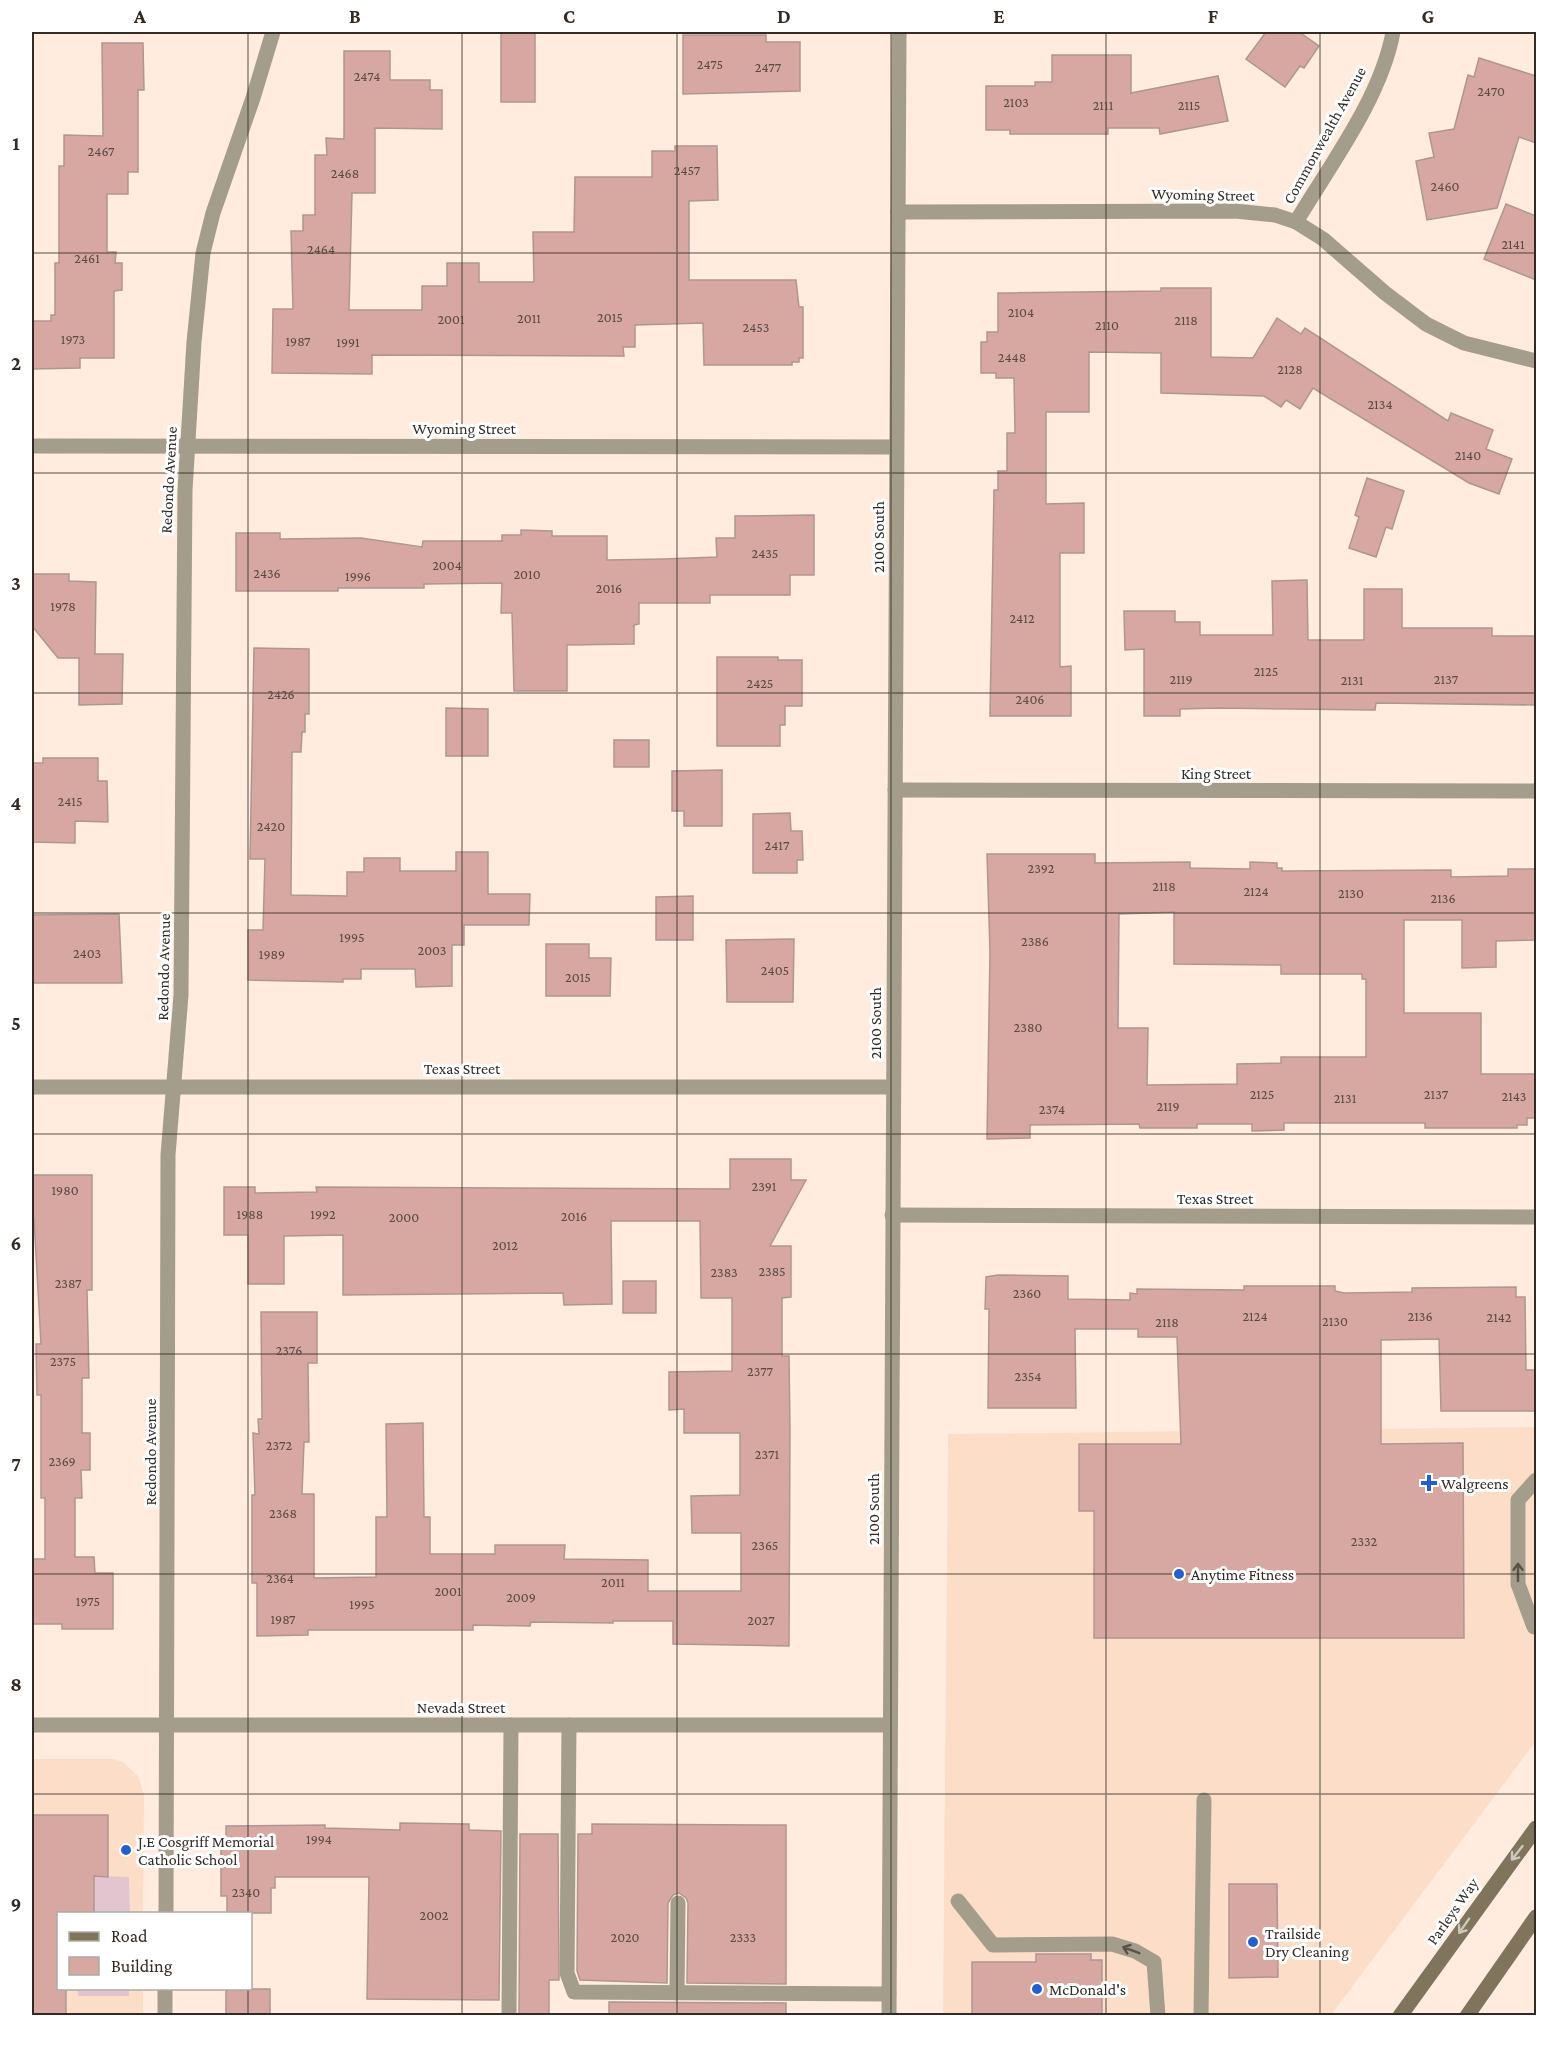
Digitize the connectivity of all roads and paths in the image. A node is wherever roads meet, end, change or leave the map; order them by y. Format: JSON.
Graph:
{"nodes":[{"id":1,"x":273,"y":32,"type":"edge"},
{"id":2,"x":899,"y":32,"type":"edge"},
{"id":3,"x":1393,"y":32,"type":"edge"},
{"id":4,"x":898,"y":212,"type":"junction"},
{"id":5,"x":1296,"y":222,"type":"junction"},
{"id":6,"x":1536,"y":362,"type":"edge"},
{"id":7,"x":32,"y":446,"type":"edge"},
{"id":8,"x":188,"y":446,"type":"junction"},
{"id":9,"x":897,"y":447,"type":"junction"},
{"id":10,"x":895,"y":790,"type":"junction"},
{"id":11,"x":1536,"y":791,"type":"edge"},
{"id":12,"x":175,"y":1086,"type":"junction"},
{"id":13,"x":32,"y":1087,"type":"edge"},
{"id":14,"x":893,"y":1087,"type":"junction"},
{"id":15,"x":892,"y":1215,"type":"junction"},
{"id":16,"x":1536,"y":1217,"type":"edge"},
{"id":17,"x":1536,"y":1480,"type":"edge"},
{"id":18,"x":1534,"y":1627,"type":"dead end"},
{"id":19,"x":32,"y":1725,"type":"edge"},
{"id":20,"x":167,"y":1725,"type":"junction"},
{"id":21,"x":511,"y":1725,"type":"junction"},
{"id":22,"x":570,"y":1725,"type":"junction"},
{"id":23,"x":890,"y":1725,"type":"junction"},
{"id":24,"x":1204,"y":1800,"type":"dead end"},
{"id":25,"x":1536,"y":1828,"type":"edge"},
{"id":26,"x":958,"y":1901,"type":"dead end"},
{"id":27,"x":678,"y":1903,"type":"dead end"},
{"id":28,"x":166,"y":1912,"type":"edge"},
{"id":29,"x":1536,"y":1917,"type":"edge"},
{"id":30,"x":165,"y":1990,"type":"edge"},
{"id":31,"x":677,"y":1993,"type":"junction"},
{"id":32,"x":889,"y":1994,"type":"junction"},
{"id":33,"x":165,"y":2016,"type":"edge"},
{"id":34,"x":510,"y":2016,"type":"edge"},
{"id":35,"x":889,"y":2016,"type":"edge"},
{"id":36,"x":1158,"y":2016,"type":"edge"},
{"id":37,"x":1201,"y":2016,"type":"edge"},
{"id":38,"x":1400,"y":2016,"type":"edge"},
{"id":39,"x":1467,"y":2016,"type":"edge"}],
"edges":[{"from":1,"to":8,"type":"street","name":"Redondo Avenue"},
{"from":2,"to":4,"type":"street","name":"2100 South"},
{"from":3,"to":5,"type":"street","name":"Commonwealth Avenue"},
{"from":4,"to":5,"type":"street","name":"Wyoming Street"},
{"from":4,"to":9,"type":"street","name":"2100 South"},
{"from":5,"to":6,"type":"street","name":"Wyoming Street"},
{"from":7,"to":8,"type":"street","name":"Wyoming Street"},
{"from":8,"to":9,"type":"street","name":"Wyoming Street"},
{"from":8,"to":12,"type":"street","name":"Redondo Avenue"},
{"from":9,"to":10,"type":"street","name":"2100 South"},
{"from":10,"to":11,"type":"street","name":"King Street"},
{"from":10,"to":14,"type":"street","name":"2100 South"},
{"from":12,"to":13,"type":"street","name":"Texas Street"},
{"from":12,"to":14,"type":"street","name":"Texas Street"},
{"from":12,"to":20,"type":"street","name":"Redondo Avenue"},
{"from":14,"to":15,"type":"street","name":"2100 South"},
{"from":15,"to":16,"type":"street","name":"Texas Street"},
{"from":15,"to":23,"type":"street","name":"2100 South"},
{"from":18,"to":17,"type":"street","one_way":true},
{"from":19,"to":20,"type":"street","name":"Nevada Street"},
{"from":20,"to":21,"type":"street","name":"Nevada Street"},
{"from":20,"to":28,"type":"street","name":"Redondo Avenue"},
{"from":21,"to":22,"type":"street","name":"Nevada Street"},
{"from":21,"to":34,"type":"street"},
{"from":22,"to":23,"type":"street","name":"Nevada Street"},
{"from":22,"to":31,"type":"street"},
{"from":23,"to":32,"type":"street","name":"2100 South"},
{"from":24,"to":37,"type":"street"},
{"from":25,"to":38,"type":"main road","name":"Parleys Way","one_way":true},
{"from":36,"to":26,"type":"street","one_way":true},
{"from":27,"to":31,"type":"street"},
{"from":29,"to":39,"type":"main road"},
{"from":30,"to":33,"type":"street"},
{"from":31,"to":32,"type":"street"},
{"from":32,"to":35,"type":"street","name":"2100 South"}]}
